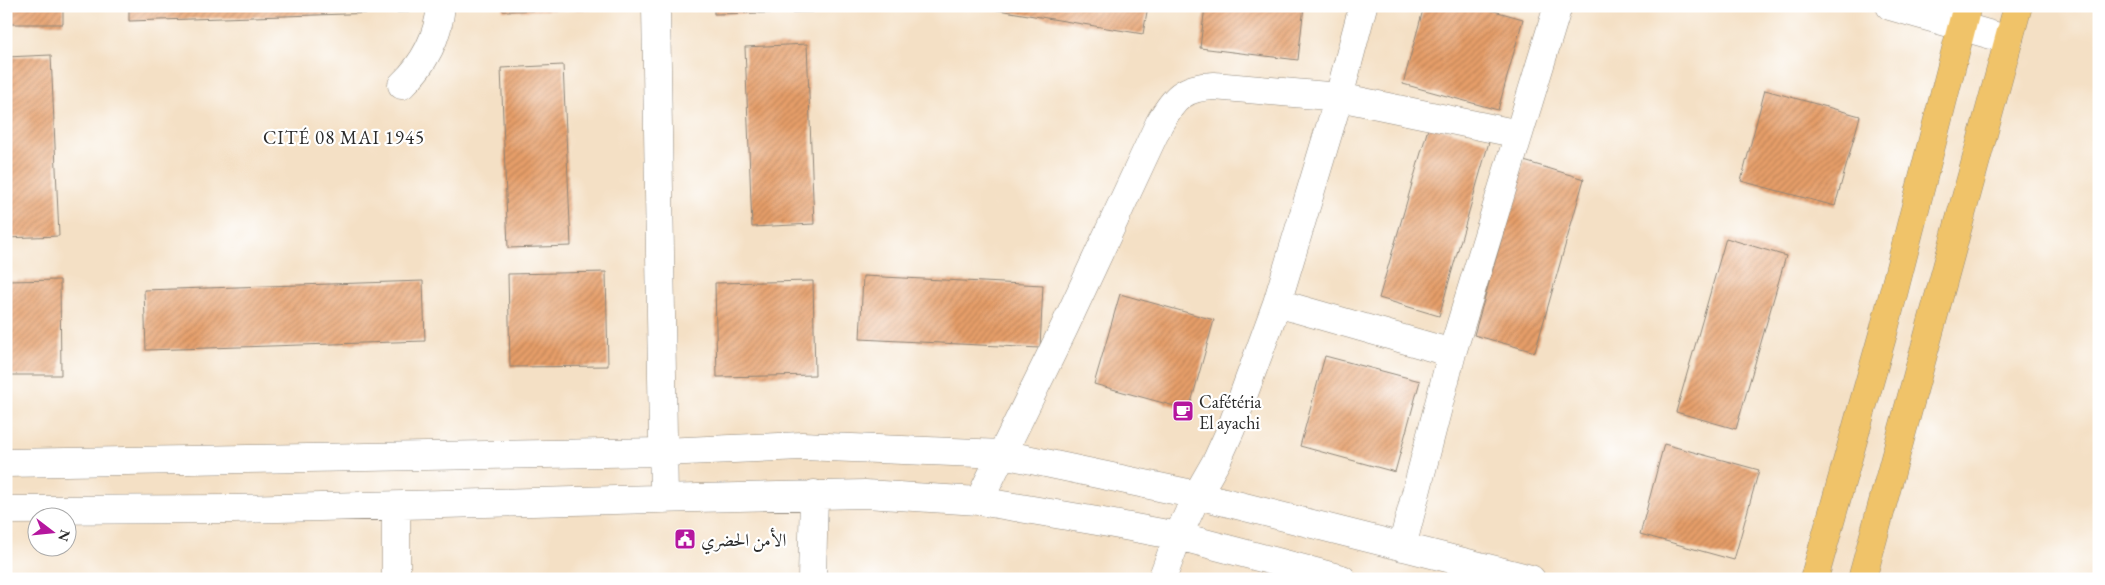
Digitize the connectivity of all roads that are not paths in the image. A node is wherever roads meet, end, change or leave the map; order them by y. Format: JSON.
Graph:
{"nodes":[{"id":1,"x":441,"y":6,"type":"edge"},
{"id":2,"x":656,"y":6,"type":"edge"},
{"id":3,"x":1363,"y":6,"type":"edge"},
{"id":4,"x":1558,"y":6,"type":"edge"},
{"id":5,"x":1890,"y":6,"type":"edge"},
{"id":6,"x":2018,"y":6,"type":"edge"},
{"id":7,"x":1964,"y":17,"type":"edge"},
{"id":8,"x":2009,"y":40,"type":"junction"},
{"id":9,"x":402,"y":85,"type":"dead end"},
{"id":10,"x":1339,"y":97,"type":"junction"},
{"id":11,"x":1519,"y":134,"type":"junction"},
{"id":12,"x":1277,"y":303,"type":"junction"},
{"id":13,"x":1884,"y":330,"type":"junction"},
{"id":14,"x":1926,"y":341,"type":"junction"},
{"id":15,"x":1452,"y":353,"type":"junction"},
{"id":16,"x":662,"y":452,"type":"junction"},
{"id":17,"x":1003,"y":454,"type":"junction"},
{"id":18,"x":6,"y":462,"type":"edge"},
{"id":19,"x":814,"y":494,"type":"junction"},
{"id":20,"x":1197,"y":495,"type":"junction"},
{"id":21,"x":664,"y":499,"type":"junction"},
{"id":22,"x":979,"y":501,"type":"junction"},
{"id":23,"x":396,"y":506,"type":"junction"},
{"id":24,"x":6,"y":510,"type":"edge"},
{"id":25,"x":1178,"y":536,"type":"junction"},
{"id":26,"x":1402,"y":547,"type":"junction"},
{"id":27,"x":396,"y":579,"type":"edge"},
{"id":28,"x":812,"y":579,"type":"edge"},
{"id":29,"x":1162,"y":579,"type":"edge"},
{"id":30,"x":1342,"y":579,"type":"edge"},
{"id":31,"x":1531,"y":579,"type":"edge"},
{"id":32,"x":1814,"y":579,"type":"edge"},
{"id":33,"x":1862,"y":579,"type":"edge"}],
"edges":[{"from":1,"to":9,"type":"street"},
{"from":2,"to":16,"type":"street"},
{"from":3,"to":10,"type":"street"},
{"from":4,"to":11,"type":"street"},
{"from":5,"to":7,"type":"street"},
{"from":6,"to":8,"type":"main road"},
{"from":7,"to":8,"type":"street"},
{"from":7,"to":13,"type":"main road"},
{"from":8,"to":14,"type":"main road"},
{"from":10,"to":11,"type":"street"},
{"from":10,"to":12,"type":"street"},
{"from":10,"to":17,"type":"street"},
{"from":11,"to":15,"type":"street"},
{"from":12,"to":15,"type":"street"},
{"from":12,"to":20,"type":"street"},
{"from":13,"to":14,"type":"main road"},
{"from":13,"to":32,"type":"main road"},
{"from":14,"to":33,"type":"main road"},
{"from":15,"to":26,"type":"street"},
{"from":16,"to":17,"type":"street"},
{"from":16,"to":18,"type":"street"},
{"from":16,"to":21,"type":"street"},
{"from":17,"to":20,"type":"street"},
{"from":17,"to":22,"type":"street"},
{"from":19,"to":21,"type":"street"},
{"from":19,"to":22,"type":"street"},
{"from":19,"to":28,"type":"street"},
{"from":20,"to":25,"type":"street"},
{"from":20,"to":26,"type":"street"},
{"from":21,"to":23,"type":"street"},
{"from":22,"to":25,"type":"street"},
{"from":23,"to":24,"type":"street"},
{"from":23,"to":27,"type":"street"},
{"from":25,"to":29,"type":"street"},
{"from":25,"to":30,"type":"street"},
{"from":26,"to":31,"type":"street"}]}
